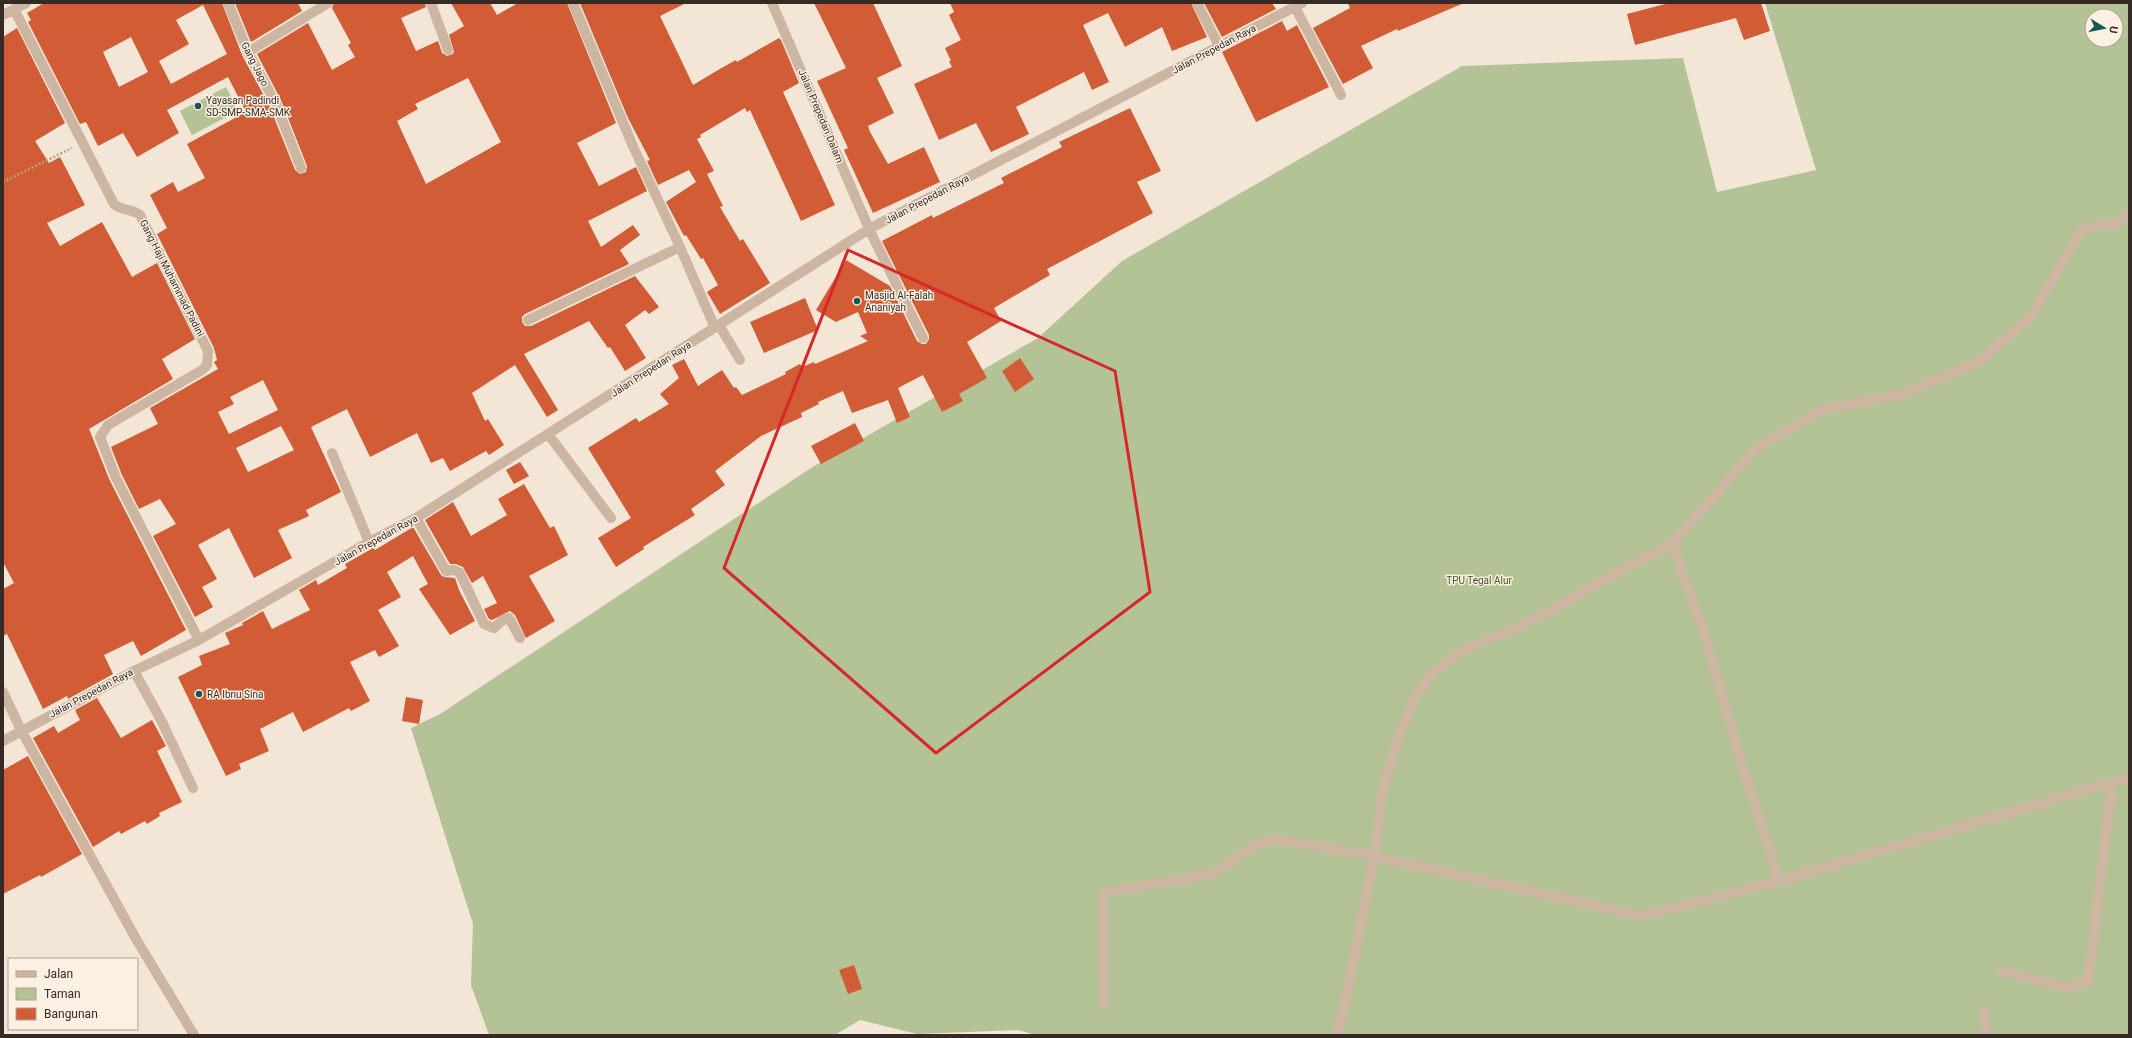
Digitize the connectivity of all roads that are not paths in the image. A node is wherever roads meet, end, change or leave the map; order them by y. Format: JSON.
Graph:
{"nodes":[{"id":1,"x":26,"y":3,"type":"edge"},
{"id":2,"x":228,"y":3,"type":"edge"},
{"id":3,"x":328,"y":3,"type":"edge"},
{"id":4,"x":431,"y":3,"type":"edge"},
{"id":5,"x":573,"y":3,"type":"edge"},
{"id":6,"x":772,"y":3,"type":"edge"},
{"id":7,"x":1197,"y":3,"type":"edge"},
{"id":8,"x":1298,"y":5,"type":"edge"},
{"id":9,"x":14,"y":9,"type":"junction"},
{"id":10,"x":3,"y":16,"type":"edge"},
{"id":11,"x":1219,"y":46,"type":"junction"},
{"id":12,"x":448,"y":50,"type":"dead end"},
{"id":13,"x":248,"y":52,"type":"junction"},
{"id":14,"x":1341,"y":95,"type":"dead end"},
{"id":15,"x":301,"y":168,"type":"dead end"},
{"id":16,"x":2129,"y":213,"type":"edge"},
{"id":17,"x":869,"y":229,"type":"junction"},
{"id":18,"x":680,"y":247,"type":"junction"},
{"id":19,"x":528,"y":320,"type":"dead end"},
{"id":20,"x":717,"y":326,"type":"junction"},
{"id":21,"x":923,"y":338,"type":"dead end"},
{"id":22,"x":740,"y":360,"type":"dead end"},
{"id":23,"x":548,"y":434,"type":"junction"},
{"id":24,"x":332,"y":453,"type":"dead end"},
{"id":25,"x":416,"y":518,"type":"junction"},
{"id":26,"x":611,"y":518,"type":"dead end"},
{"id":27,"x":369,"y":542,"type":"junction"},
{"id":28,"x":1673,"y":543,"type":"junction"},
{"id":29,"x":520,"y":638,"type":"dead end"},
{"id":30,"x":199,"y":640,"type":"junction"},
{"id":31,"x":134,"y":670,"type":"junction"},
{"id":32,"x":3,"y":692,"type":"edge"},
{"id":33,"x":21,"y":730,"type":"junction"},
{"id":34,"x":3,"y":740,"type":"edge"},
{"id":35,"x":2129,"y":777,"type":"edge"},
{"id":36,"x":2107,"y":784,"type":"junction"},
{"id":37,"x":193,"y":788,"type":"dead end"},
{"id":38,"x":1374,"y":856,"type":"junction"},
{"id":39,"x":1779,"y":880,"type":"junction"},
{"id":40,"x":2000,"y":971,"type":"dead end"},
{"id":41,"x":1104,"y":1005,"type":"dead end"},
{"id":42,"x":1983,"y":1009,"type":"dead end"},
{"id":43,"x":194,"y":1035,"type":"edge"},
{"id":44,"x":1337,"y":1035,"type":"edge"},
{"id":45,"x":1987,"y":1035,"type":"edge"}],
"edges":[{"from":1,"to":9,"type":"street"},
{"from":2,"to":13,"type":"street","name":"Gang Jago"},
{"from":3,"to":13,"type":"street"},
{"from":4,"to":12,"type":"street"},
{"from":5,"to":18,"type":"street"},
{"from":6,"to":17,"type":"street","name":"Jalan Prepedan Dalam"},
{"from":7,"to":11,"type":"street"},
{"from":8,"to":11,"type":"street","name":"Jalan Prepedan Raya"},
{"from":8,"to":14,"type":"street"},
{"from":9,"to":10,"type":"street"},
{"from":9,"to":30,"type":"street","name":"Gang Haji Muhammad Padini"},
{"from":11,"to":17,"type":"street","name":"Jalan Prepedan Raya"},
{"from":13,"to":15,"type":"street","name":"Gang Jago"},
{"from":16,"to":28,"type":"street"},
{"from":17,"to":20,"type":"street","name":"Jalan Prepedan Raya"},
{"from":17,"to":21,"type":"street","name":"Jalan Prepedan Dalam"},
{"from":18,"to":19,"type":"street"},
{"from":18,"to":20,"type":"street"},
{"from":20,"to":22,"type":"street"},
{"from":20,"to":23,"type":"street","name":"Jalan Prepedan Raya"},
{"from":23,"to":25,"type":"street","name":"Jalan Prepedan Raya"},
{"from":23,"to":26,"type":"street"},
{"from":24,"to":27,"type":"street"},
{"from":25,"to":27,"type":"street","name":"Jalan Prepedan Raya"},
{"from":25,"to":29,"type":"street"},
{"from":27,"to":30,"type":"street","name":"Jalan Prepedan Raya"},
{"from":28,"to":38,"type":"street"},
{"from":28,"to":39,"type":"street"},
{"from":30,"to":31,"type":"street","name":"Jalan Prepedan Raya"},
{"from":31,"to":33,"type":"street","name":"Jalan Prepedan Raya"},
{"from":31,"to":37,"type":"street"},
{"from":32,"to":33,"type":"street"},
{"from":33,"to":34,"type":"street","name":"Jalan Prepedan Raya"},
{"from":33,"to":43,"type":"street"},
{"from":35,"to":36,"type":"street"},
{"from":36,"to":39,"type":"street"},
{"from":36,"to":40,"type":"street"},
{"from":38,"to":39,"type":"street"},
{"from":38,"to":41,"type":"street"},
{"from":38,"to":44,"type":"street"},
{"from":42,"to":45,"type":"street"}]}
